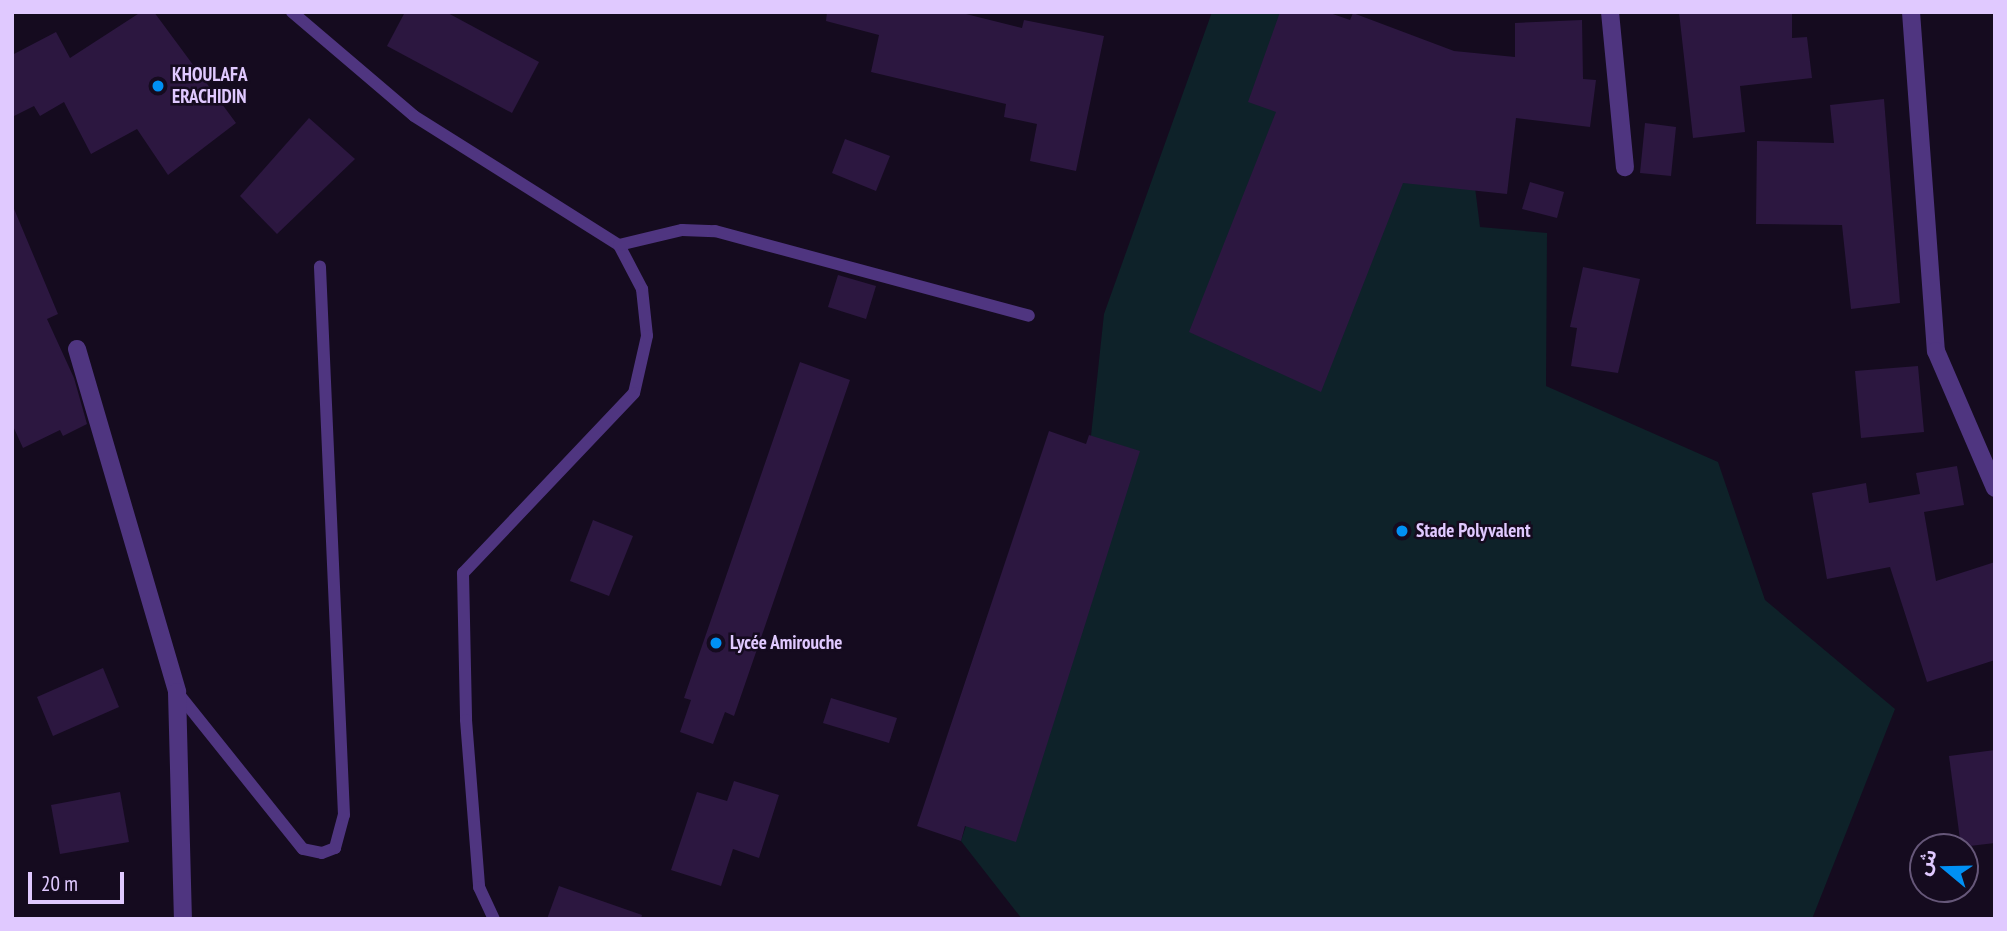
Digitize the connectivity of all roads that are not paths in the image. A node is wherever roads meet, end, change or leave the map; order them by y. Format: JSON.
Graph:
{"nodes":[{"id":1,"x":292,"y":12,"type":"edge"},
{"id":2,"x":1610,"y":12,"type":"edge"},
{"id":3,"x":1911,"y":12,"type":"edge"},
{"id":4,"x":1625,"y":167,"type":"dead end"},
{"id":5,"x":619,"y":244,"type":"junction"},
{"id":6,"x":320,"y":267,"type":"dead end"},
{"id":7,"x":1028,"y":316,"type":"dead end"},
{"id":8,"x":77,"y":349,"type":"dead end"},
{"id":9,"x":1995,"y":488,"type":"edge"},
{"id":10,"x":177,"y":692,"type":"junction"},
{"id":11,"x":183,"y":919,"type":"edge"},
{"id":12,"x":494,"y":919,"type":"edge"}],
"edges":[{"from":1,"to":5,"type":"lane"},
{"from":2,"to":4,"type":"street"},
{"from":3,"to":9,"type":"street"},
{"from":5,"to":7,"type":"lane"},
{"from":5,"to":12,"type":"lane"},
{"from":6,"to":10,"type":"lane"},
{"from":8,"to":10,"type":"street"},
{"from":10,"to":11,"type":"street"}]}
